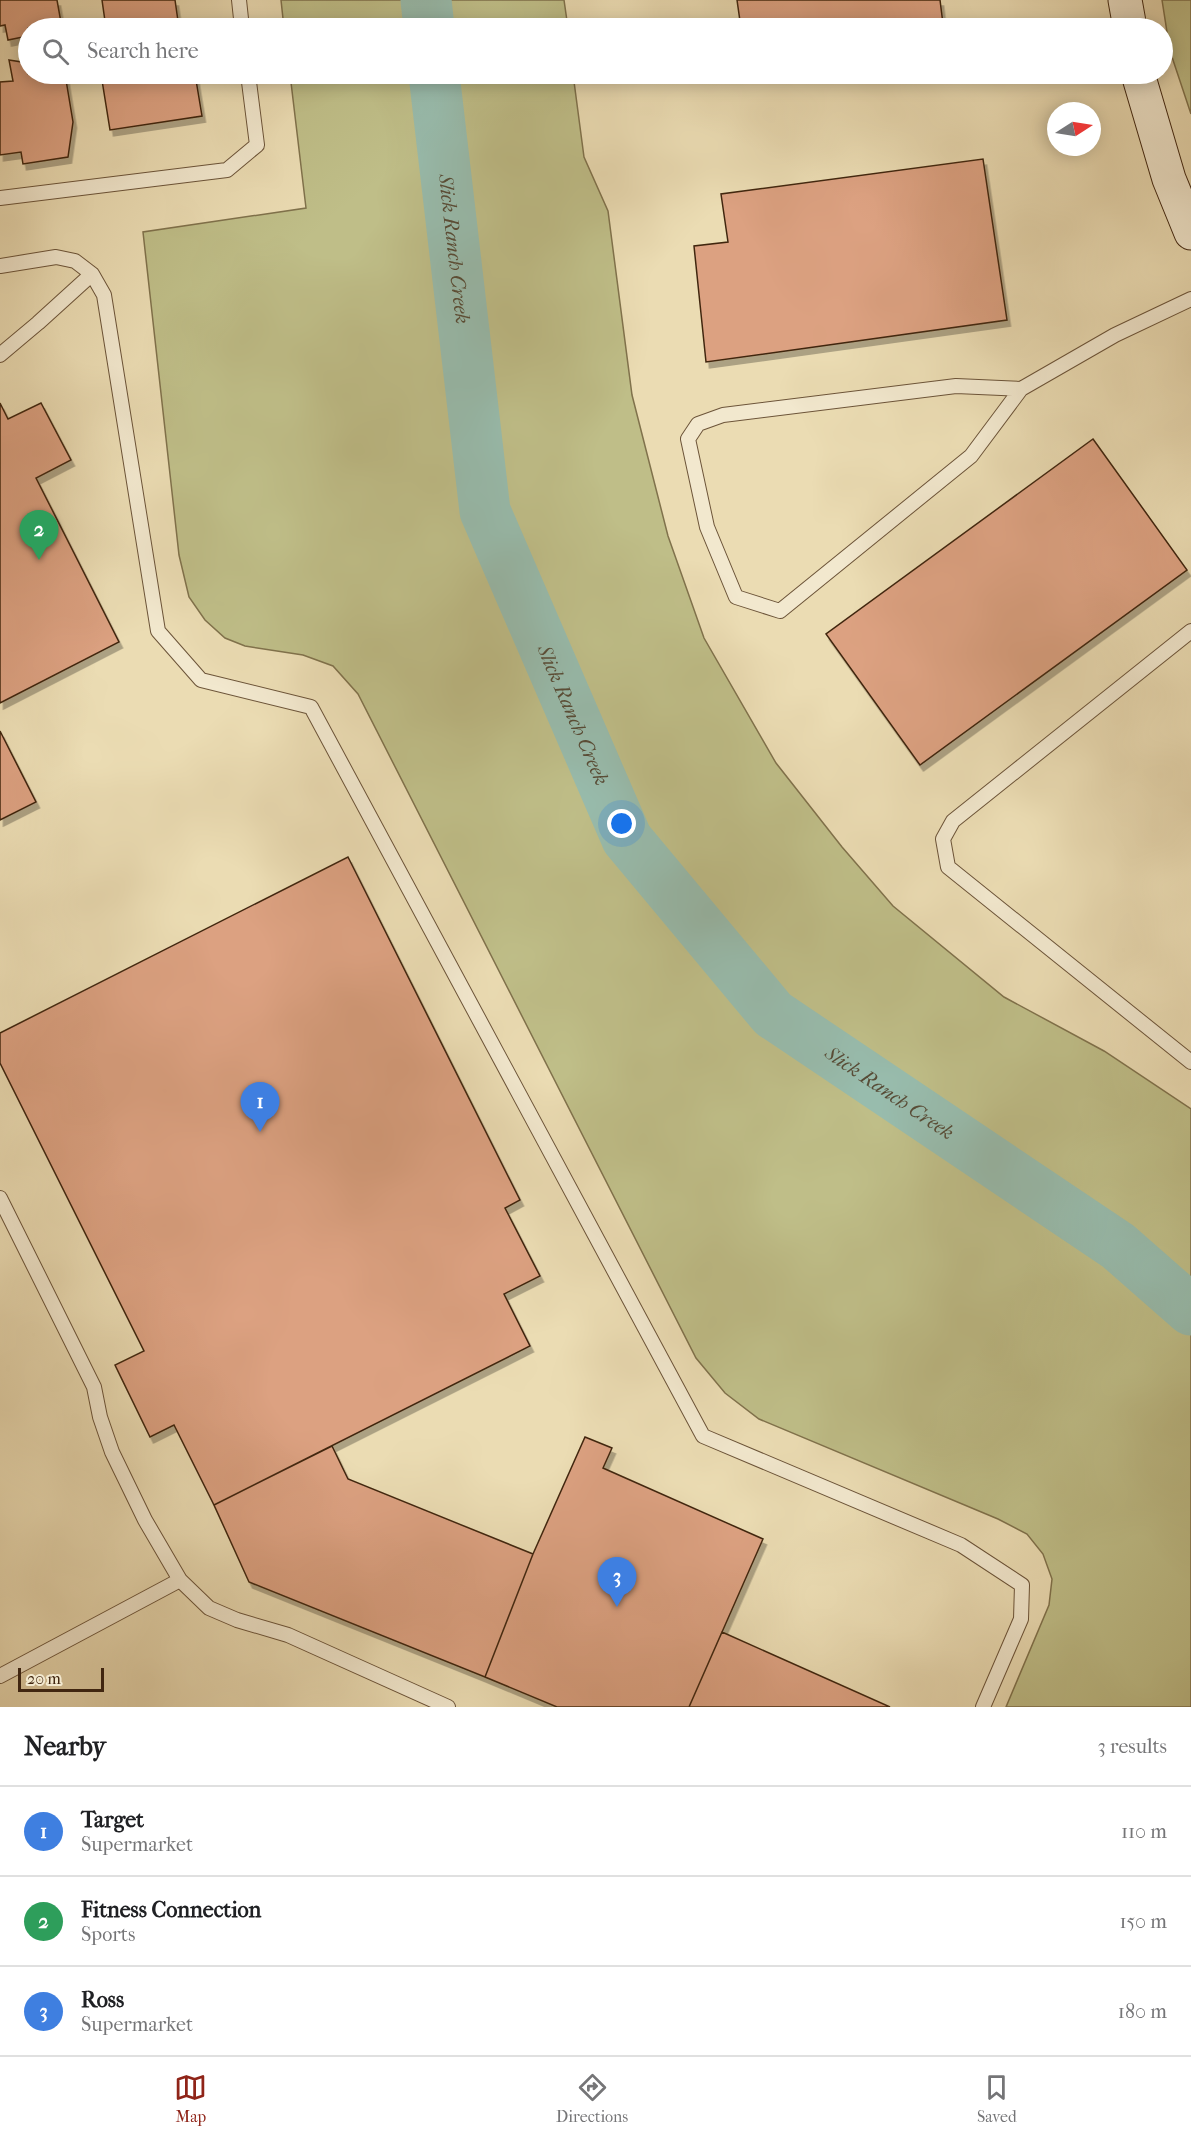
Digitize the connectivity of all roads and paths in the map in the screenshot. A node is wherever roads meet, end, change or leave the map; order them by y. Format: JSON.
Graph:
{"nodes":[{"id":1,"x":239,"y":0,"type":"edge"},
{"id":2,"x":1125,"y":0,"type":"edge"},
{"id":3,"x":241,"y":18,"type":"edge"},
{"id":4,"x":1128,"y":18,"type":"edge"},
{"id":5,"x":249,"y":84,"type":"edge"},
{"id":6,"x":1141,"y":84,"type":"edge"},
{"id":7,"x":0,"y":198,"type":"edge"},
{"id":8,"x":1191,"y":233,"type":"edge"},
{"id":9,"x":0,"y":266,"type":"edge"},
{"id":10,"x":92,"y":274,"type":"junction"},
{"id":11,"x":1191,"y":299,"type":"edge"},
{"id":12,"x":0,"y":355,"type":"edge"},
{"id":13,"x":1021,"y":389,"type":"junction"},
{"id":14,"x":1191,"y":631,"type":"edge"},
{"id":15,"x":1191,"y":1062,"type":"edge"},
{"id":16,"x":0,"y":1198,"type":"edge"},
{"id":17,"x":180,"y":1580,"type":"junction"},
{"id":18,"x":0,"y":1676,"type":"edge"},
{"id":19,"x":448,"y":1707,"type":"edge"},
{"id":20,"x":983,"y":1707,"type":"edge"}],
"edges":[{"from":1,"to":3,"type":"lane"},
{"from":2,"to":4,"type":"street"},
{"from":5,"to":7,"type":"lane"},
{"from":6,"to":8,"type":"street"},
{"from":9,"to":10,"type":"lane"},
{"from":10,"to":12,"type":"lane"},
{"from":10,"to":20,"type":"lane"},
{"from":11,"to":13,"type":"lane"},
{"from":13,"to":13,"type":"lane"},
{"from":14,"to":15,"type":"lane"},
{"from":16,"to":17,"type":"lane"},
{"from":17,"to":18,"type":"lane"},
{"from":17,"to":19,"type":"lane"}]}
